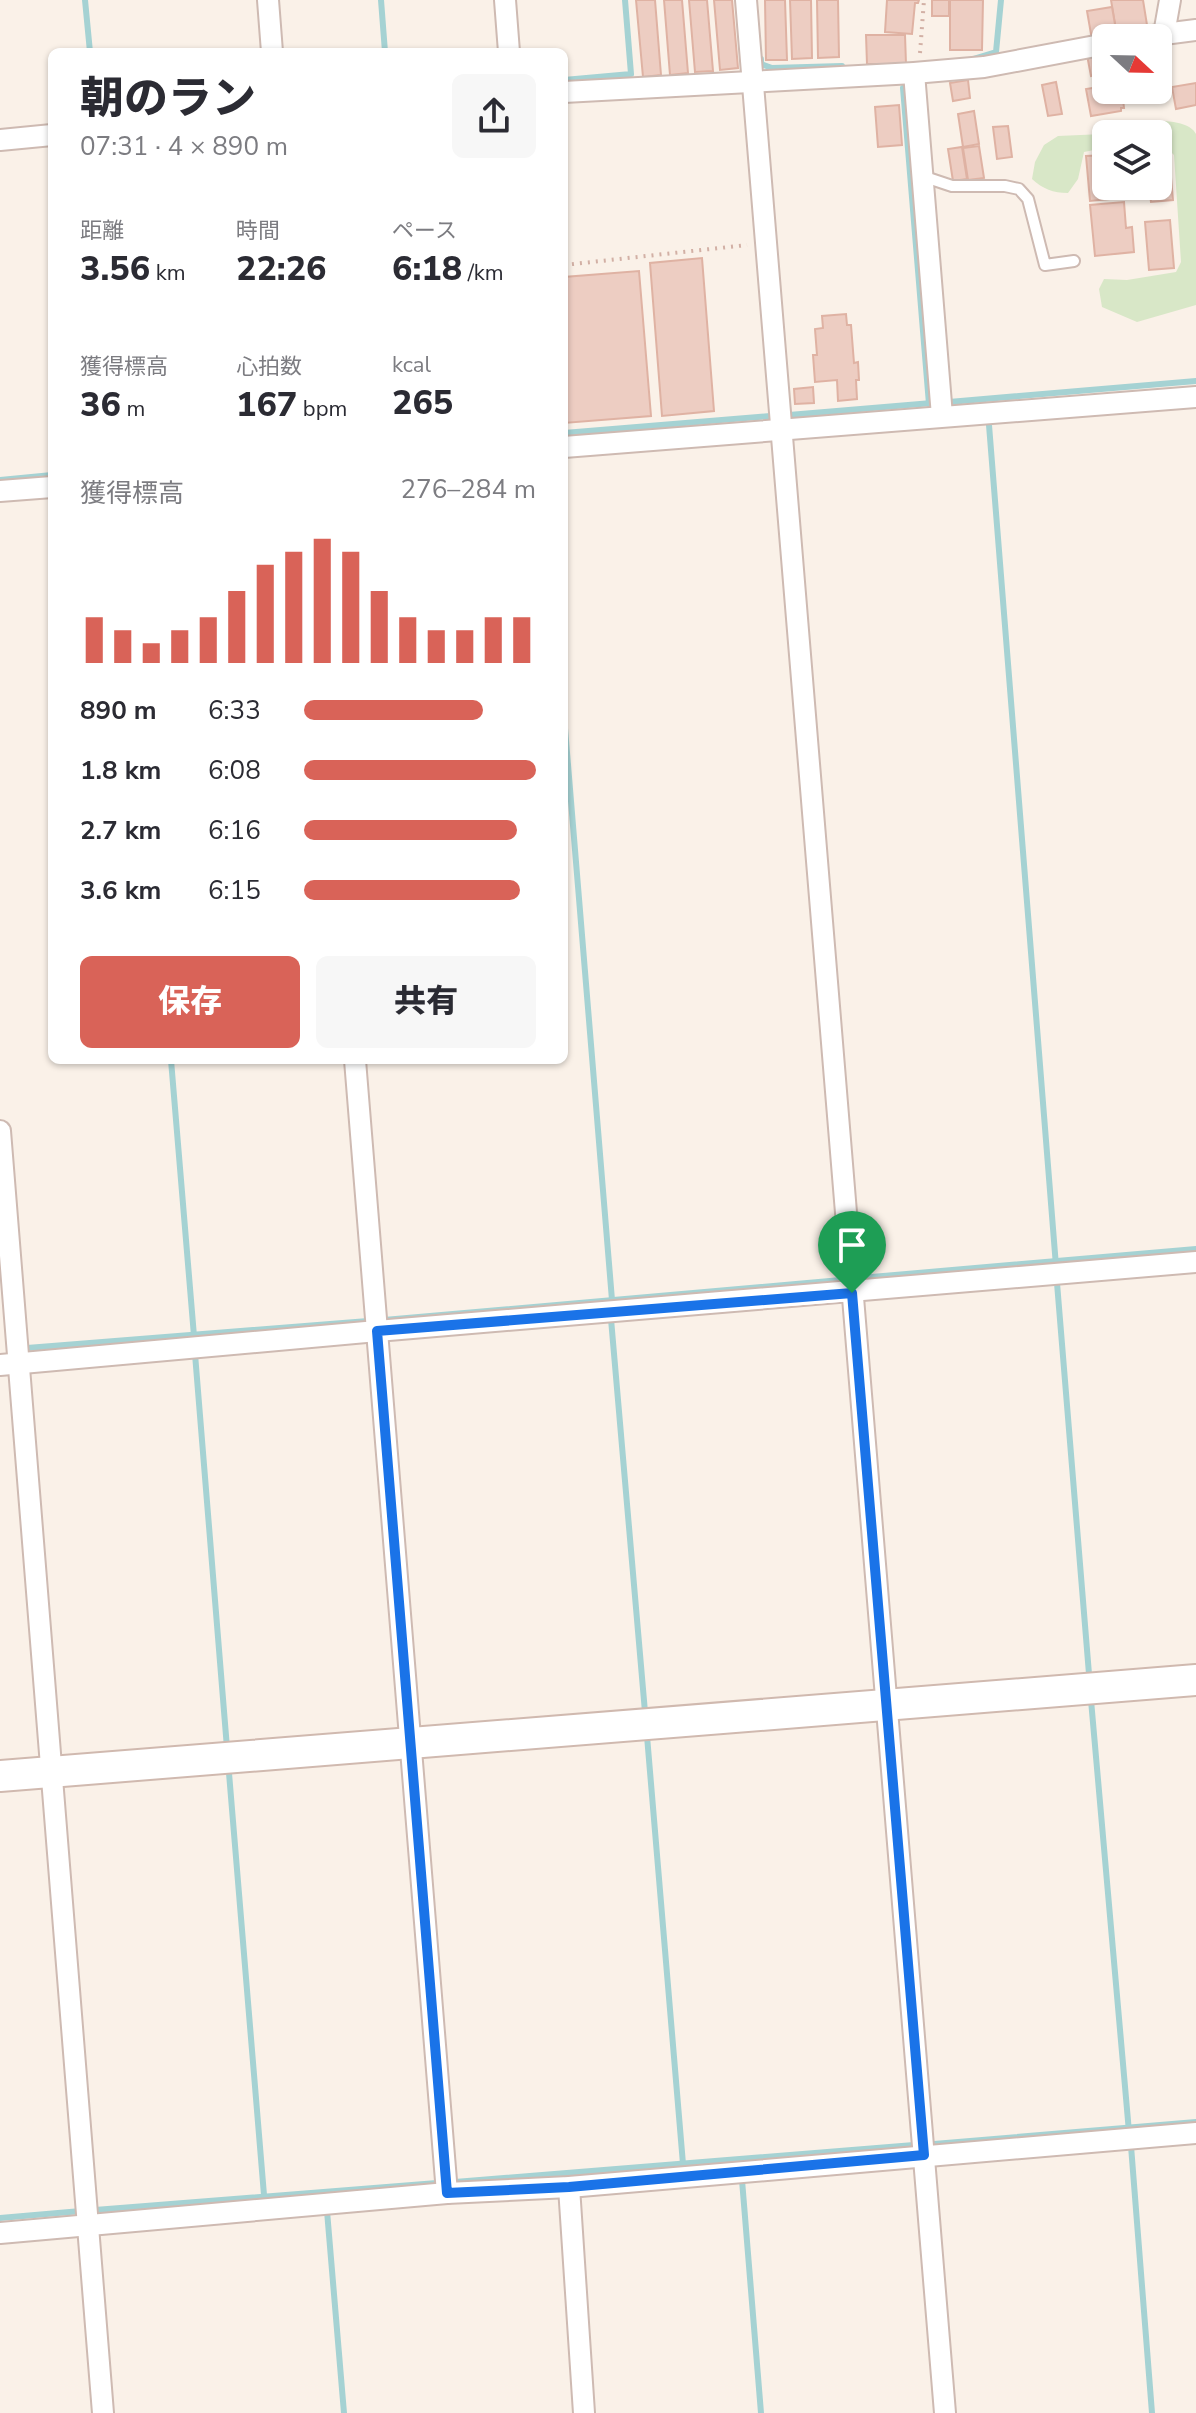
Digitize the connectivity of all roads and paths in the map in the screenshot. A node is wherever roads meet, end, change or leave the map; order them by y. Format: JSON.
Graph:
{"nodes":[{"id":1,"x":268,"y":0,"type":"edge"},
{"id":2,"x":505,"y":0,"type":"edge"},
{"id":3,"x":746,"y":0,"type":"edge"},
{"id":4,"x":924,"y":0,"type":"edge"},
{"id":5,"x":1170,"y":0,"type":"edge"},
{"id":6,"x":1166,"y":24,"type":"edge"},
{"id":7,"x":1196,"y":30,"type":"edge"},
{"id":8,"x":1172,"y":33,"type":"edge"},
{"id":9,"x":1092,"y":47,"type":"edge"},
{"id":10,"x":272,"y":48,"type":"edge"},
{"id":11,"x":509,"y":48,"type":"edge"},
{"id":12,"x":916,"y":73,"type":"junction"},
{"id":13,"x":752,"y":81,"type":"junction"},
{"id":14,"x":568,"y":92,"type":"edge"},
{"id":15,"x":48,"y":135,"type":"edge"},
{"id":16,"x":0,"y":140,"type":"edge"},
{"id":17,"x":922,"y":176,"type":"junction"},
{"id":18,"x":765,"y":244,"type":"junction"},
{"id":19,"x":1074,"y":261,"type":"dead end"},
{"id":20,"x":568,"y":265,"type":"edge"},
{"id":21,"x":1196,"y":402,"type":"edge"},
{"id":22,"x":942,"y":416,"type":"junction"},
{"id":23,"x":780,"y":429,"type":"junction"},
{"id":24,"x":568,"y":447,"type":"edge"},
{"id":25,"x":48,"y":487,"type":"edge"},
{"id":26,"x":0,"y":491,"type":"edge"},
{"id":27,"x":355,"y":1064,"type":"edge"},
{"id":28,"x":0,"y":1131,"type":"edge"},
{"id":29,"x":1196,"y":1262,"type":"edge"},
{"id":30,"x":852,"y":1293,"type":"junction"},
{"id":31,"x":377,"y":1331,"type":"junction"},
{"id":32,"x":9,"y":1364,"type":"edge"},
{"id":33,"x":1196,"y":1680,"type":"edge"},
{"id":34,"x":887,"y":1705,"type":"junction"},
{"id":35,"x":410,"y":1743,"type":"junction"},
{"id":36,"x":51,"y":1772,"type":"junction"},
{"id":37,"x":0,"y":1776,"type":"edge"},
{"id":38,"x":1196,"y":2133,"type":"edge"},
{"id":39,"x":924,"y":2155,"type":"junction"},
{"id":40,"x":569,"y":2187,"type":"junction"},
{"id":41,"x":447,"y":2193,"type":"junction"},
{"id":42,"x":88,"y":2225,"type":"junction"},
{"id":43,"x":0,"y":2233,"type":"edge"},
{"id":44,"x":103,"y":2413,"type":"edge"},
{"id":45,"x":584,"y":2413,"type":"edge"},
{"id":46,"x":945,"y":2413,"type":"edge"}],
"edges":[{"from":1,"to":10,"type":"street"},
{"from":2,"to":11,"type":"street"},
{"from":3,"to":13,"type":"street"},
{"from":4,"to":12,"type":"path"},
{"from":5,"to":6,"type":"street"},
{"from":7,"to":8,"type":"street"},
{"from":9,"to":12,"type":"street"},
{"from":12,"to":13,"type":"street"},
{"from":12,"to":17,"type":"street"},
{"from":13,"to":14,"type":"street"},
{"from":13,"to":18,"type":"street"},
{"from":15,"to":16,"type":"street"},
{"from":17,"to":19,"type":"lane"},
{"from":17,"to":22,"type":"street"},
{"from":18,"to":20,"type":"path"},
{"from":18,"to":23,"type":"street"},
{"from":21,"to":22,"type":"street"},
{"from":22,"to":23,"type":"street"},
{"from":23,"to":24,"type":"street"},
{"from":23,"to":30,"type":"street"},
{"from":25,"to":26,"type":"street"},
{"from":27,"to":31,"type":"street"},
{"from":28,"to":32,"type":"street"},
{"from":29,"to":30,"type":"street"},
{"from":30,"to":31,"type":"street"},
{"from":30,"to":34,"type":"street"},
{"from":31,"to":32,"type":"street"},
{"from":31,"to":35,"type":"street"},
{"from":32,"to":36,"type":"street"},
{"from":33,"to":34,"type":"street"},
{"from":34,"to":35,"type":"street"},
{"from":34,"to":39,"type":"street"},
{"from":35,"to":36,"type":"street"},
{"from":35,"to":41,"type":"street"},
{"from":36,"to":37,"type":"street"},
{"from":36,"to":42,"type":"street"},
{"from":38,"to":39,"type":"street"},
{"from":39,"to":40,"type":"street"},
{"from":39,"to":46,"type":"street"},
{"from":40,"to":41,"type":"street"},
{"from":40,"to":45,"type":"street"},
{"from":41,"to":42,"type":"street"},
{"from":42,"to":43,"type":"street"},
{"from":42,"to":44,"type":"street"}]}
